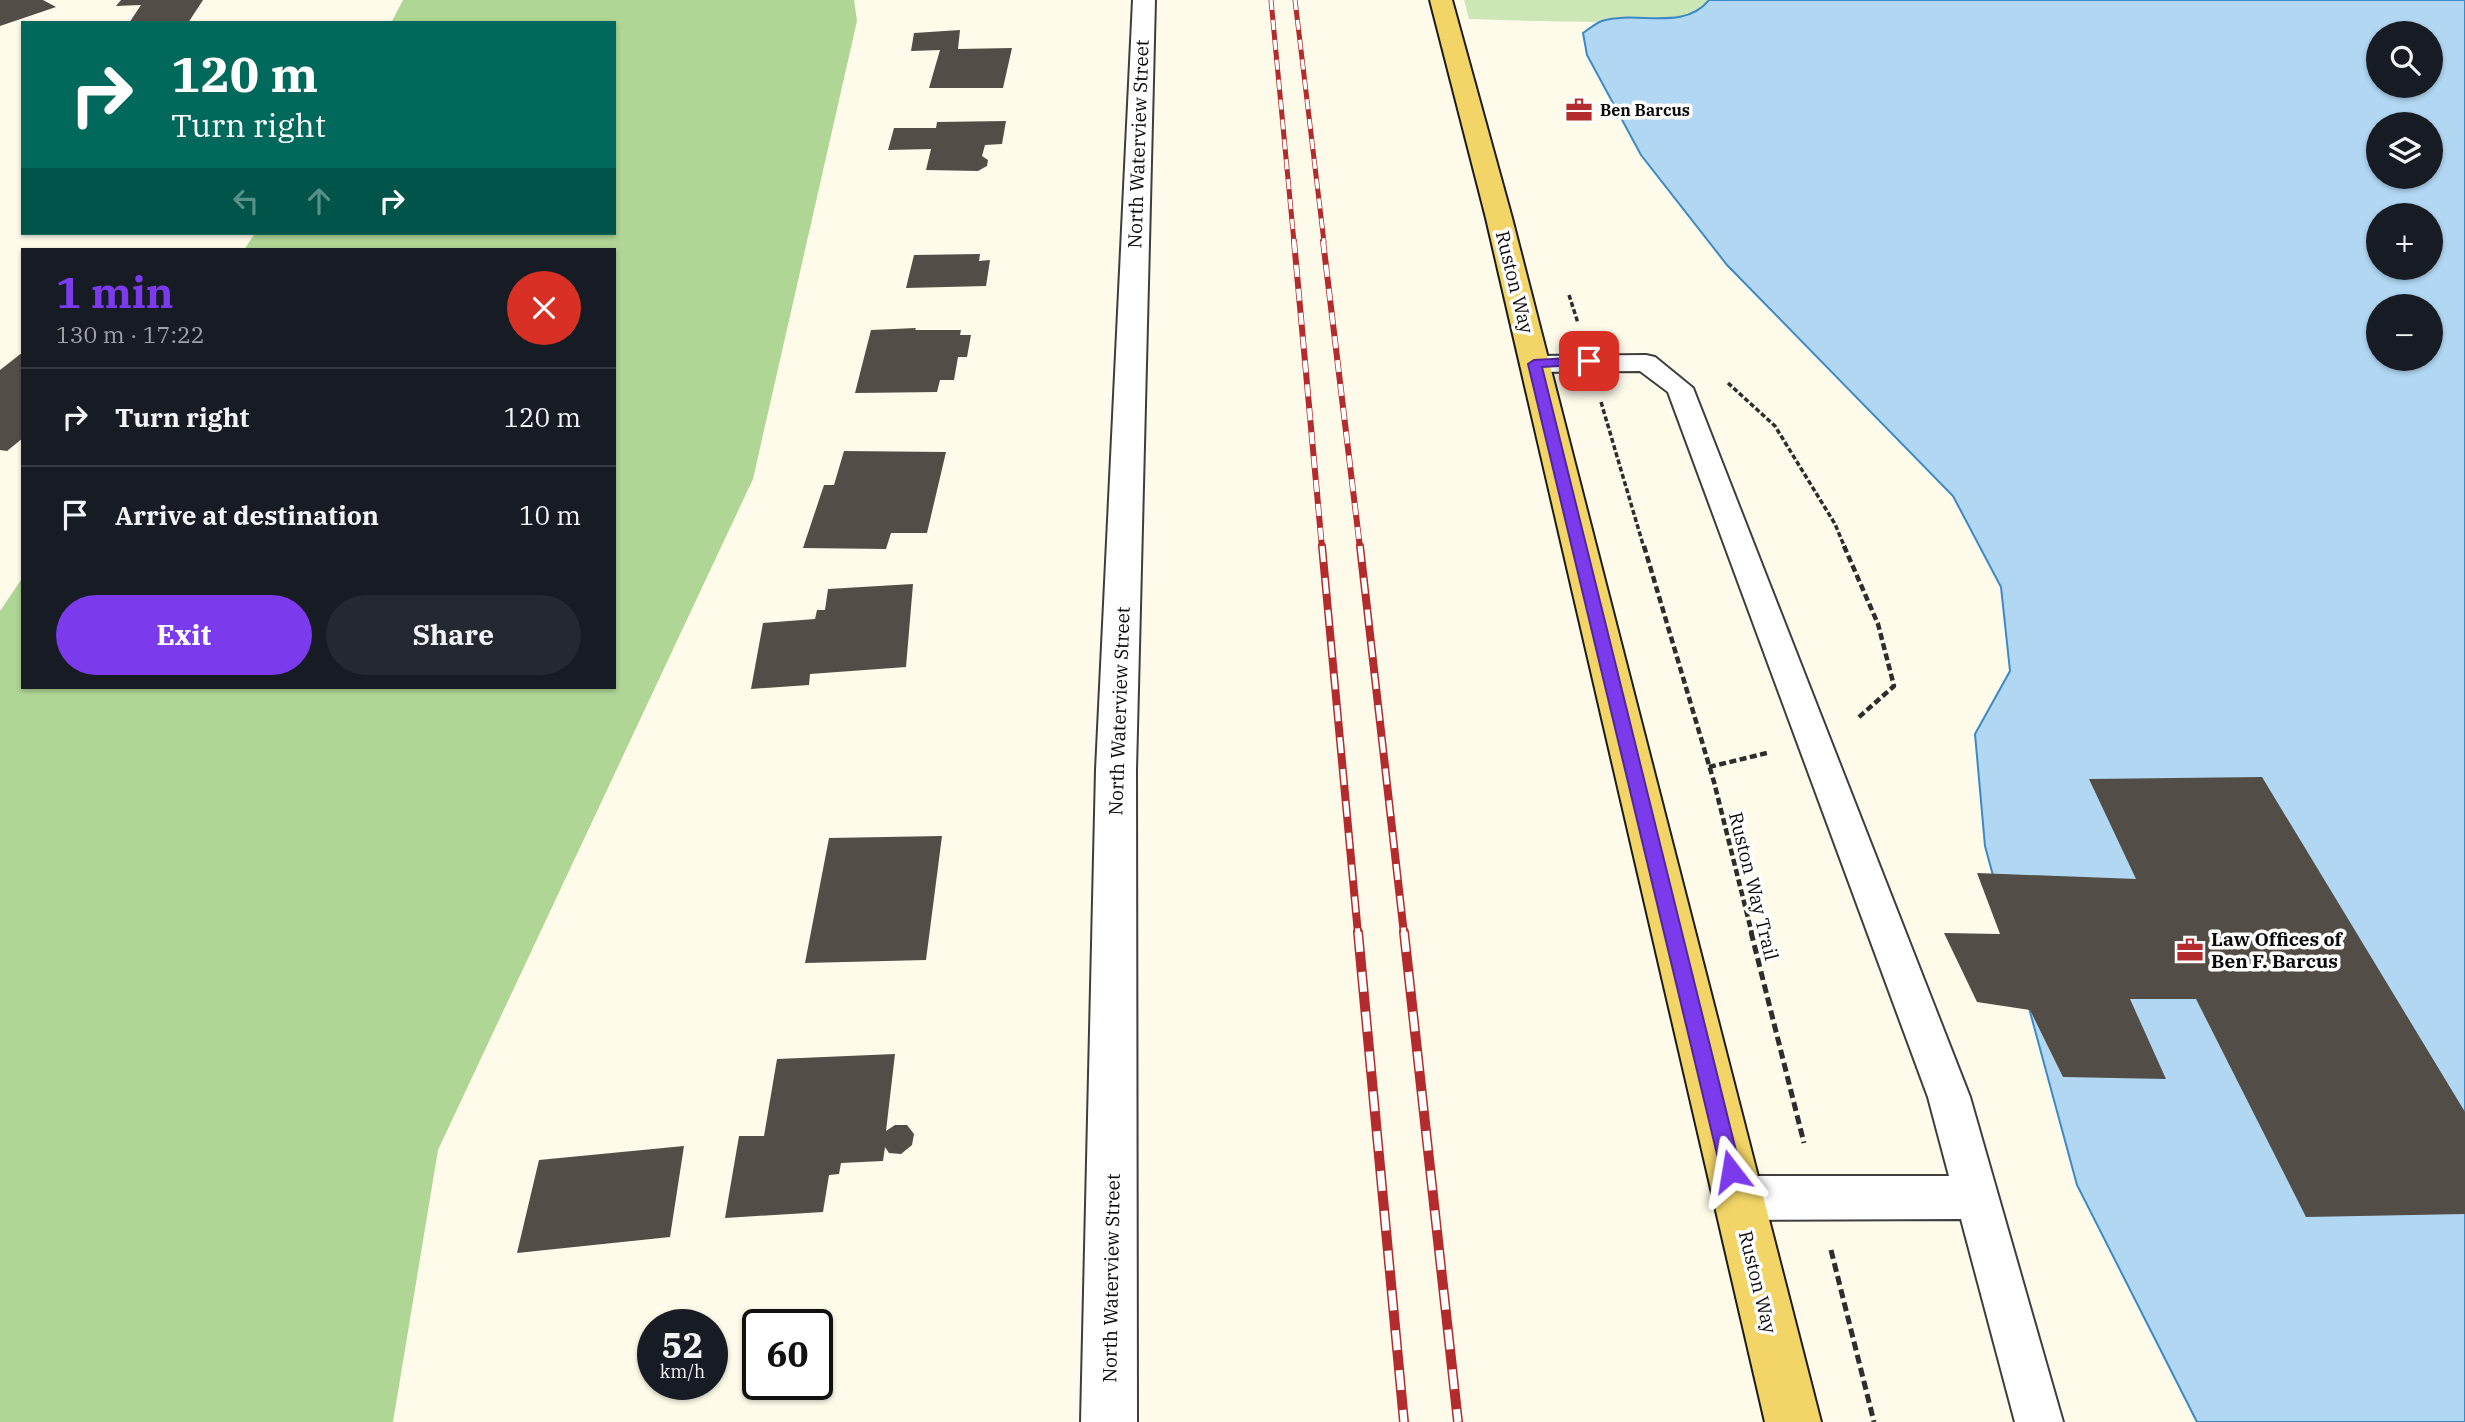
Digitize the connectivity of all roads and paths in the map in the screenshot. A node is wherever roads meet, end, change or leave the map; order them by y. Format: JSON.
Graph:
{"nodes":[{"id":1,"x":1144,"y":0,"type":"edge"},
{"id":2,"x":1441,"y":0,"type":"edge"},
{"id":3,"x":1589,"y":361,"type":"junction"},
{"id":4,"x":1534,"y":364,"type":"junction"},
{"id":5,"x":1976,"y":1197,"type":"junction"},
{"id":6,"x":1738,"y":1198,"type":"junction"},
{"id":7,"x":1818,"y":1198,"type":"junction"},
{"id":8,"x":1109,"y":1422,"type":"edge"},
{"id":9,"x":1793,"y":1422,"type":"edge"},
{"id":10,"x":1874,"y":1422,"type":"edge"},
{"id":11,"x":2039,"y":1422,"type":"edge"}],
"edges":[{"from":1,"to":8,"type":"street","name":"North Waterview Street"},
{"from":2,"to":4,"type":"main road","name":"Ruston Way"},
{"from":3,"to":4,"type":"lane"},
{"from":3,"to":5,"type":"lane"},
{"from":3,"to":7,"type":"path","name":"Ruston Way Trail"},
{"from":4,"to":6,"type":"main road","name":"Ruston Way"},
{"from":5,"to":7,"type":"lane"},
{"from":5,"to":11,"type":"lane"},
{"from":6,"to":7,"type":"lane"},
{"from":6,"to":9,"type":"main road","name":"Ruston Way"},
{"from":7,"to":10,"type":"path","name":"Ruston Way Trail"}]}
